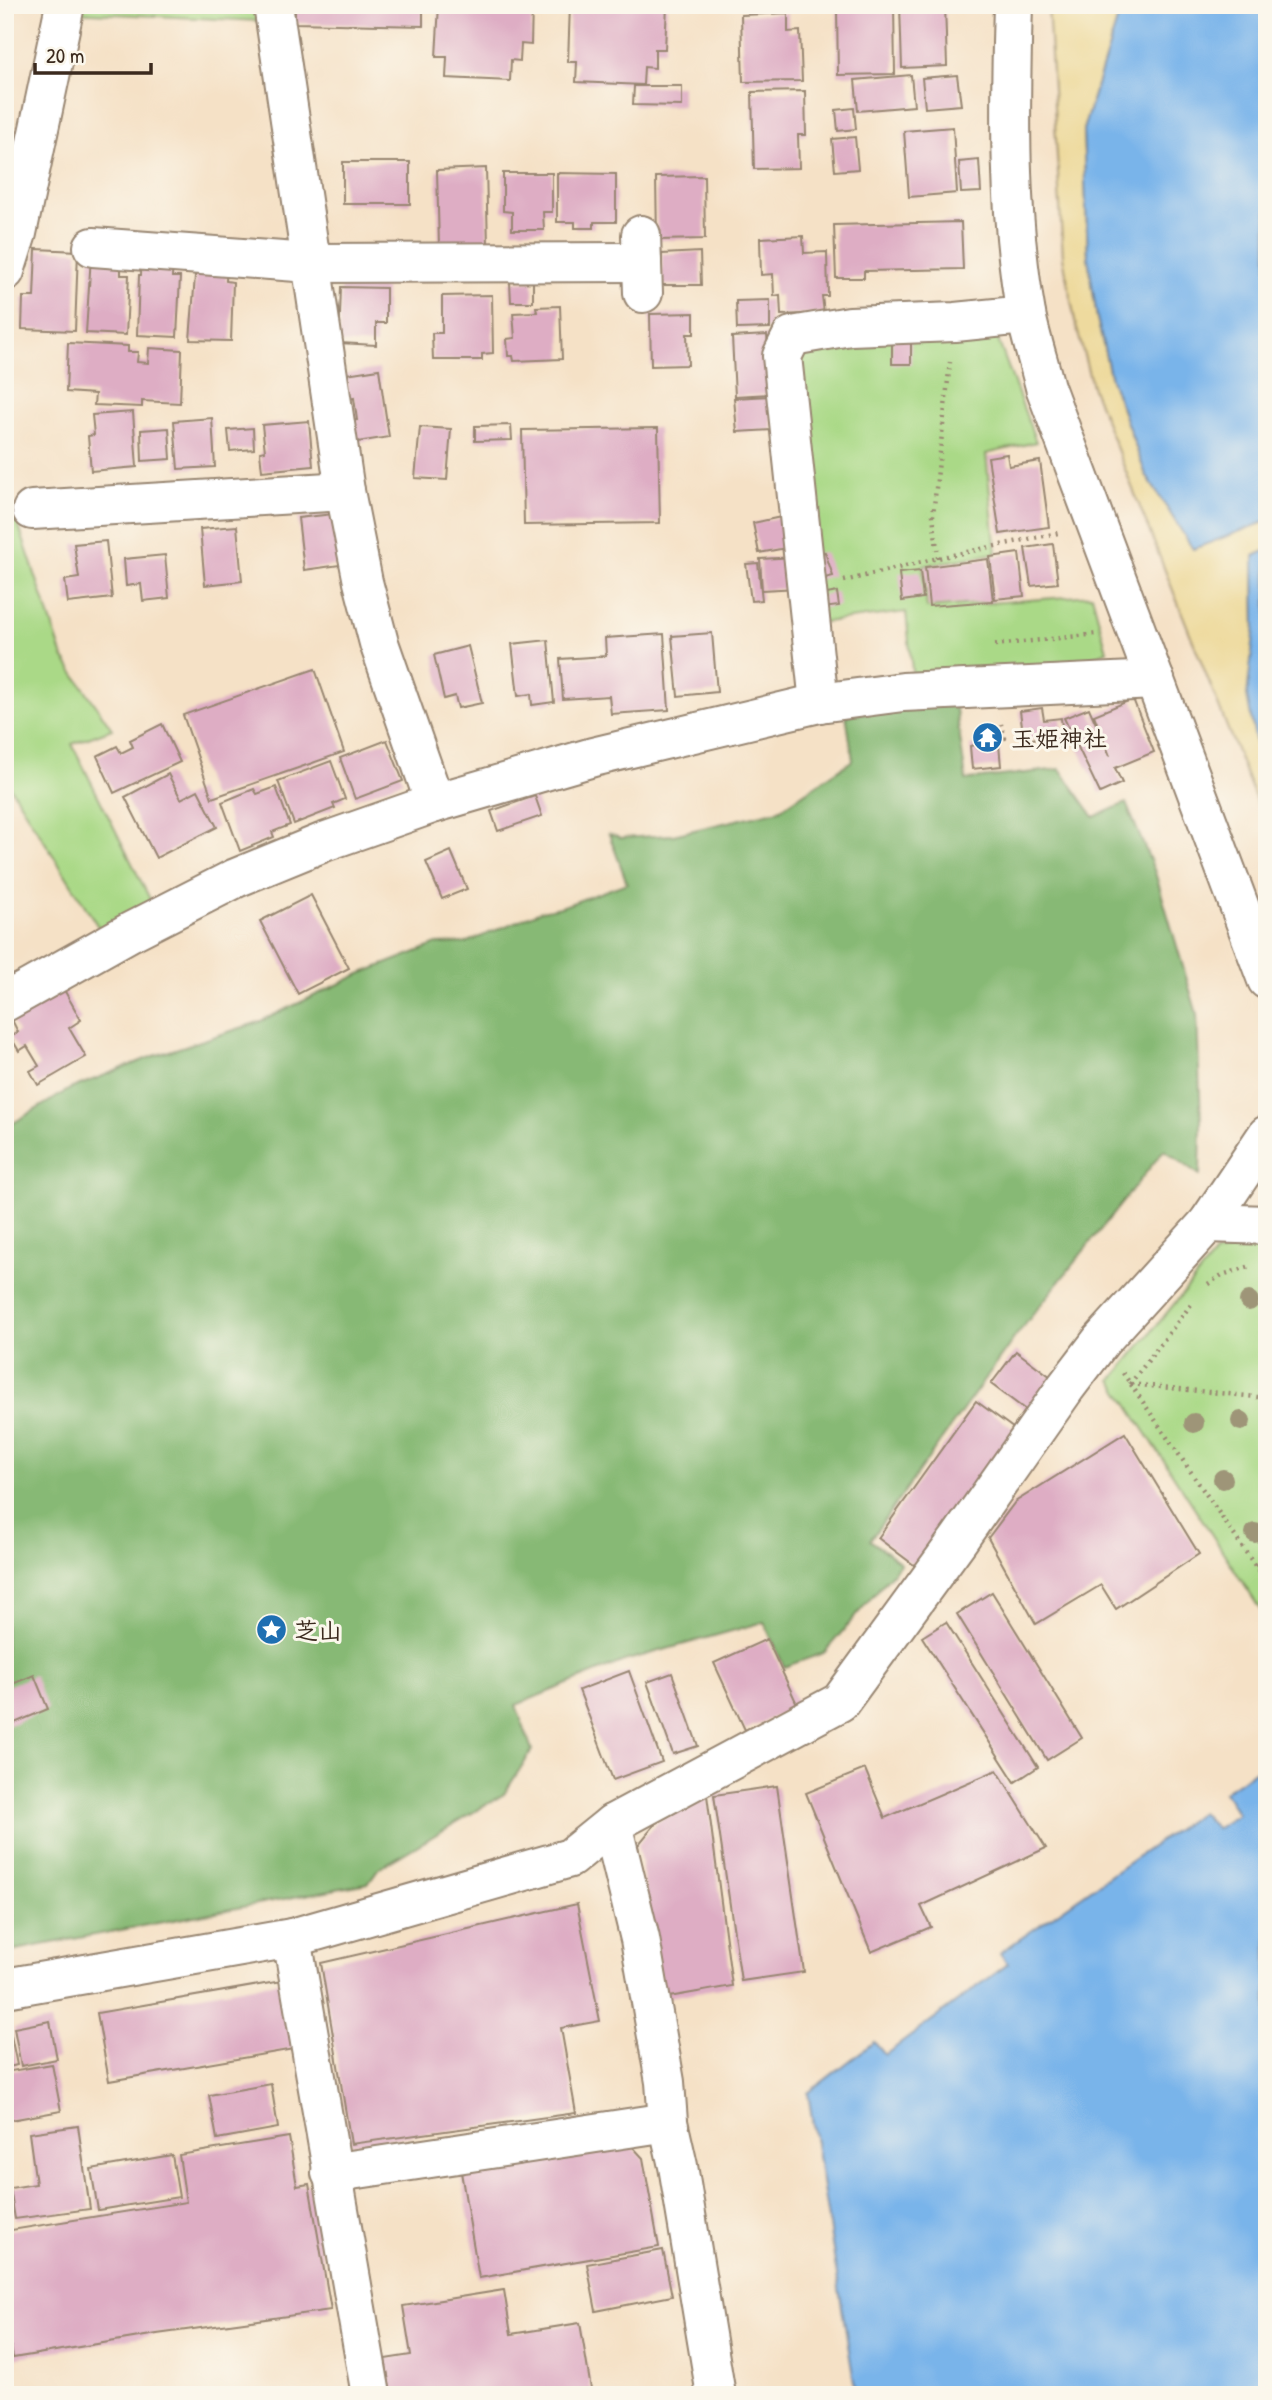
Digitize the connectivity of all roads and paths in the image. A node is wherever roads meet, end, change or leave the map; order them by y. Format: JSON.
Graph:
{"nodes":[{"id":1,"x":65,"y":5,"type":"edge"},
{"id":2,"x":273,"y":5,"type":"edge"},
{"id":3,"x":1013,"y":5,"type":"edge"},
{"id":4,"x":93,"y":247,"type":"dead end"},
{"id":5,"x":310,"y":263,"type":"junction"},
{"id":6,"x":642,"y":263,"type":"dead end"},
{"id":7,"x":5,"y":271,"type":"edge"},
{"id":8,"x":1026,"y":315,"type":"junction"},
{"id":9,"x":955,"y":322,"type":"junction"},
{"id":10,"x":345,"y":491,"type":"junction"},
{"id":11,"x":32,"y":510,"type":"dead end"},
{"id":12,"x":1059,"y":533,"type":"dead end"},
{"id":13,"x":938,"y":558,"type":"junction"},
{"id":14,"x":807,"y":593,"type":"junction"},
{"id":15,"x":1099,"y":634,"type":"dead end"},
{"id":16,"x":992,"y":646,"type":"dead end"},
{"id":17,"x":1155,"y":680,"type":"junction"},
{"id":18,"x":819,"y":703,"type":"junction"},
{"id":19,"x":983,"y":730,"type":"dead end"},
{"id":20,"x":1005,"y":737,"type":"dead end"},
{"id":21,"x":435,"y":803,"type":"junction"},
{"id":22,"x":1267,"y":981,"type":"edge"},
{"id":23,"x":5,"y":1002,"type":"edge"},
{"id":24,"x":1265,"y":1148,"type":"edge"},
{"id":25,"x":1208,"y":1223,"type":"junction"},
{"id":26,"x":1267,"y":1225,"type":"edge"},
{"id":27,"x":1256,"y":1265,"type":"dead end"},
{"id":28,"x":1205,"y":1286,"type":"dead end"},
{"id":29,"x":1197,"y":1297,"type":"dead end"},
{"id":30,"x":1101,"y":1341,"type":"junction"},
{"id":31,"x":1130,"y":1384,"type":"junction"},
{"id":32,"x":1267,"y":1398,"type":"edge"},
{"id":33,"x":1267,"y":1553,"type":"edge"},
{"id":34,"x":1255,"y":1566,"type":"junction"},
{"id":35,"x":1267,"y":1583,"type":"edge"},
{"id":36,"x":612,"y":1824,"type":"junction"},
{"id":37,"x":292,"y":1938,"type":"junction"},
{"id":38,"x":5,"y":1988,"type":"edge"},
{"id":39,"x":668,"y":2122,"type":"junction"},
{"id":40,"x":331,"y":2173,"type":"junction"},
{"id":41,"x":371,"y":2395,"type":"edge"},
{"id":42,"x":716,"y":2395,"type":"edge"}],
"edges":[{"from":1,"to":7,"type":"street"},
{"from":2,"to":5,"type":"street"},
{"from":3,"to":8,"type":"street"},
{"from":4,"to":5,"type":"street"},
{"from":5,"to":6,"type":"street"},
{"from":5,"to":10,"type":"street"},
{"from":8,"to":9,"type":"street"},
{"from":8,"to":17,"type":"street"},
{"from":9,"to":13,"type":"path"},
{"from":9,"to":14,"type":"street"},
{"from":10,"to":11,"type":"street"},
{"from":10,"to":21,"type":"street"},
{"from":12,"to":13,"type":"path"},
{"from":13,"to":14,"type":"path"},
{"from":14,"to":18,"type":"street"},
{"from":15,"to":16,"type":"path"},
{"from":17,"to":18,"type":"street"},
{"from":17,"to":22,"type":"street"},
{"from":18,"to":21,"type":"street"},
{"from":19,"to":20,"type":"path"},
{"from":21,"to":23,"type":"street"},
{"from":24,"to":25,"type":"street"},
{"from":25,"to":26,"type":"street"},
{"from":25,"to":30,"type":"street"},
{"from":27,"to":28,"type":"path"},
{"from":29,"to":31,"type":"path"},
{"from":30,"to":31,"type":"path"},
{"from":30,"to":36,"type":"street"},
{"from":31,"to":32,"type":"path"},
{"from":31,"to":34,"type":"path"},
{"from":33,"to":34,"type":"path"},
{"from":34,"to":35,"type":"path"},
{"from":36,"to":37,"type":"street"},
{"from":36,"to":39,"type":"street"},
{"from":37,"to":38,"type":"street"},
{"from":37,"to":40,"type":"street"},
{"from":39,"to":40,"type":"street"},
{"from":39,"to":42,"type":"street"},
{"from":40,"to":41,"type":"street"}]}
